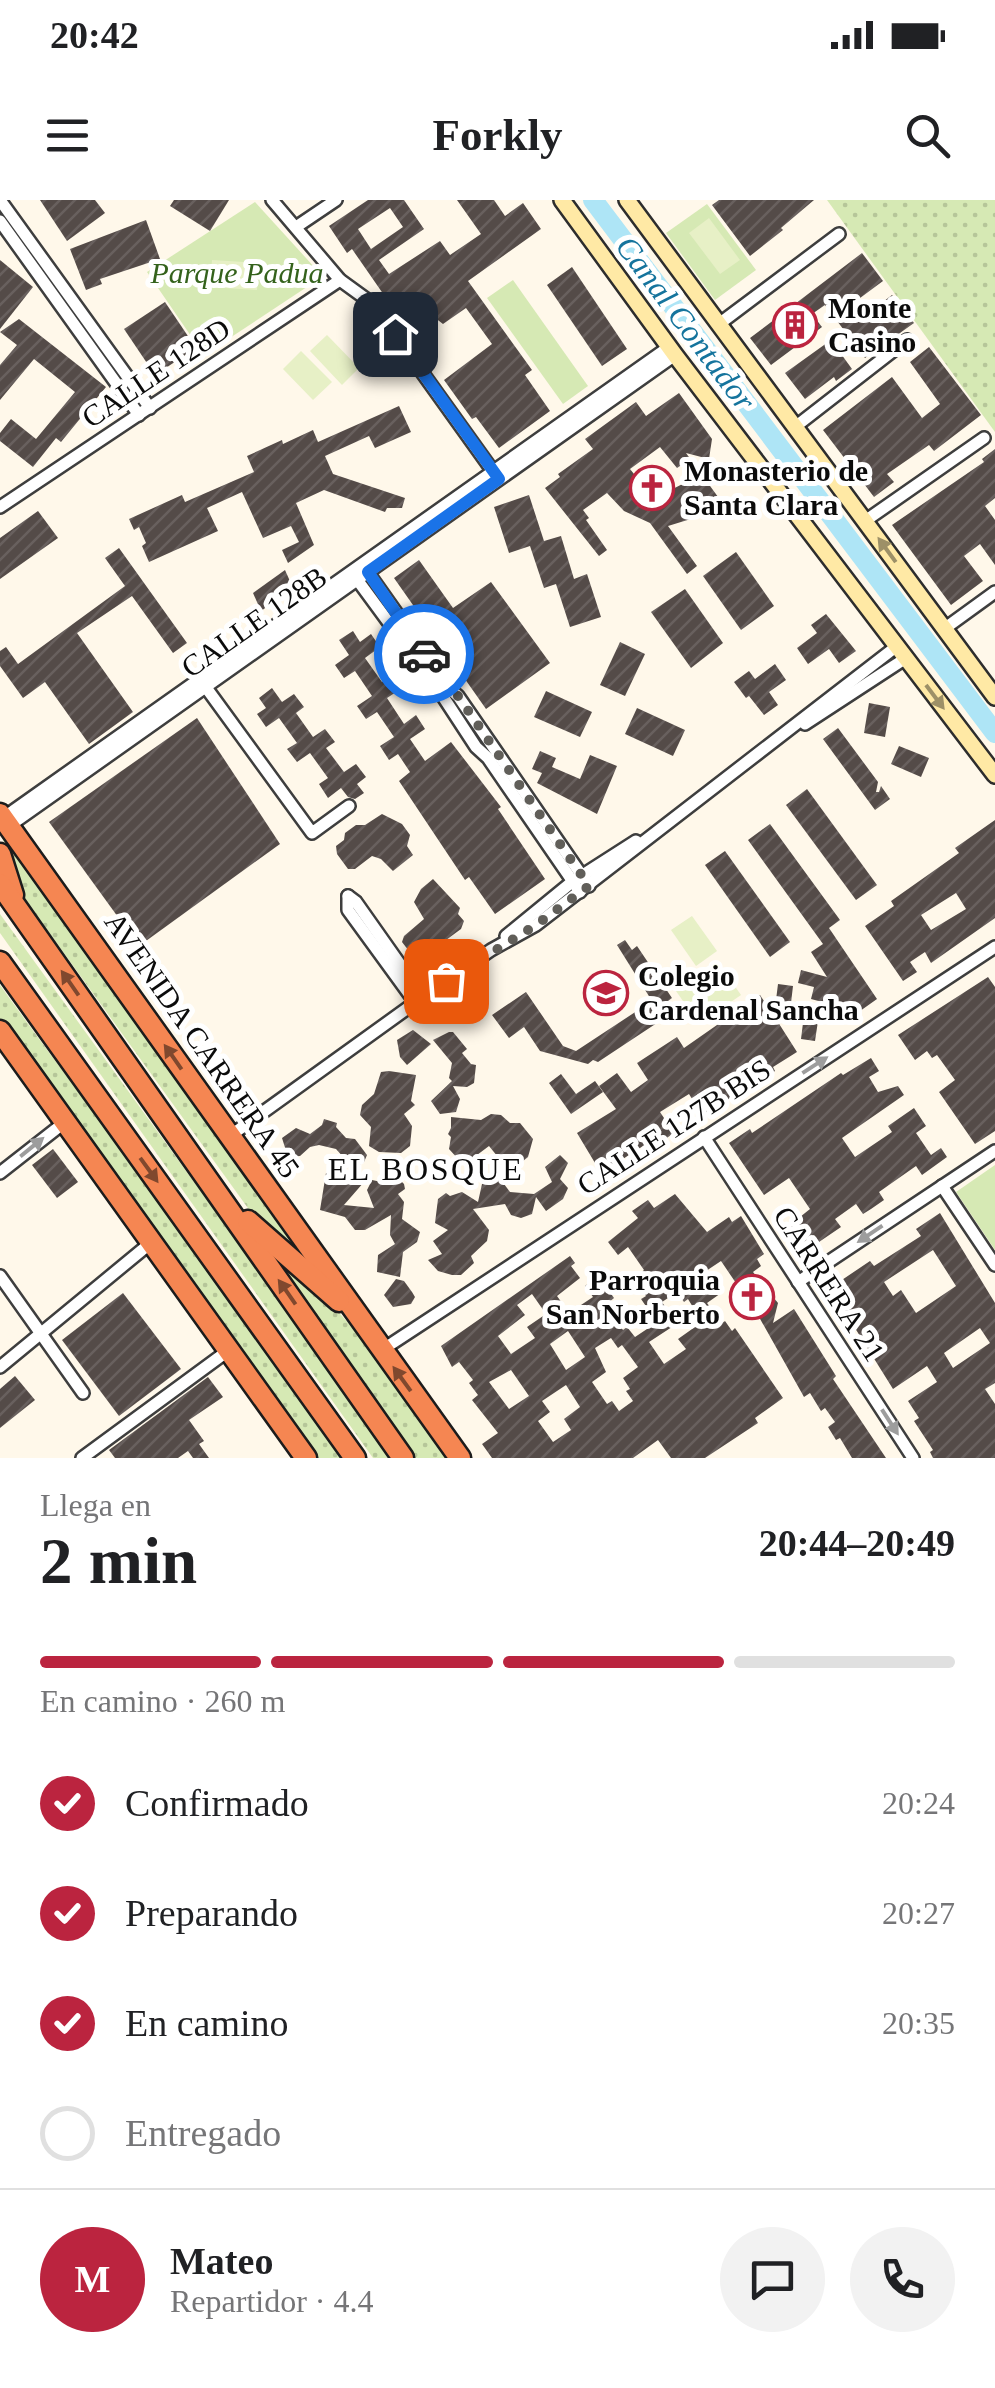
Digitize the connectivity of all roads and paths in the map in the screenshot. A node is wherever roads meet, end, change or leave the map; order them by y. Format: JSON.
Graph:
{"nodes":[{"id":1,"x":0,"y":200,"type":"edge"},
{"id":2,"x":272,"y":200,"type":"edge"},
{"id":3,"x":336,"y":200,"type":"edge"},
{"id":4,"x":562,"y":200,"type":"edge"},
{"id":5,"x":627,"y":200,"type":"edge"},
{"id":6,"x":0,"y":221,"type":"edge"},
{"id":7,"x":296,"y":227,"type":"junction"},
{"id":8,"x":838,"y":234,"type":"dead end"},
{"id":9,"x":340,"y":280,"type":"junction"},
{"id":10,"x":719,"y":324,"type":"junction"},
{"id":11,"x":908,"y":340,"type":"dead end"},
{"id":12,"x":672,"y":351,"type":"junction"},
{"id":13,"x":144,"y":412,"type":"junction"},
{"id":14,"x":795,"y":427,"type":"junction"},
{"id":15,"x":984,"y":438,"type":"dead end"},
{"id":16,"x":496,"y":475,"type":"junction"},
{"id":17,"x":0,"y":508,"type":"edge"},
{"id":18,"x":865,"y":521,"type":"junction"},
{"id":19,"x":360,"y":572,"type":"junction"},
{"id":20,"x":995,"y":592,"type":"edge"},
{"id":21,"x":944,"y":629,"type":"junction"},
{"id":22,"x":902,"y":652,"type":"junction"},
{"id":23,"x":202,"y":682,"type":"junction"},
{"id":24,"x":995,"y":697,"type":"edge"},
{"id":25,"x":995,"y":776,"type":"edge"},
{"id":26,"x":349,"y":806,"type":"dead end"},
{"id":27,"x":4,"y":819,"type":"edge"},
{"id":28,"x":0,"y":854,"type":"edge"},
{"id":29,"x":0,"y":884,"type":"edge"},
{"id":30,"x":581,"y":884,"type":"junction"},
{"id":31,"x":17,"y":906,"type":"junction"},
{"id":32,"x":995,"y":947,"type":"edge"},
{"id":33,"x":0,"y":962,"type":"edge"},
{"id":34,"x":8,"y":976,"type":"edge"},
{"id":35,"x":419,"y":999,"type":"junction"},
{"id":36,"x":0,"y":1032,"type":"edge"},
{"id":37,"x":65,"y":1122,"type":"junction"},
{"id":38,"x":230,"y":1136,"type":"junction"},
{"id":39,"x":704,"y":1138,"type":"junction"},
{"id":40,"x":995,"y":1151,"type":"edge"},
{"id":41,"x":0,"y":1173,"type":"edge"},
{"id":42,"x":206,"y":1177,"type":"junction"},
{"id":43,"x":942,"y":1186,"type":"junction"},
{"id":44,"x":153,"y":1242,"type":"junction"},
{"id":45,"x":995,"y":1265,"type":"edge"},
{"id":46,"x":0,"y":1276,"type":"edge"},
{"id":47,"x":798,"y":1282,"type":"junction"},
{"id":48,"x":360,"y":1318,"type":"junction"},
{"id":49,"x":41,"y":1334,"type":"junction"},
{"id":50,"x":229,"y":1350,"type":"junction"},
{"id":51,"x":382,"y":1350,"type":"junction"},
{"id":52,"x":0,"y":1367,"type":"edge"},
{"id":53,"x":83,"y":1393,"type":"dead end"},
{"id":54,"x":302,"y":1456,"type":"edge"},
{"id":55,"x":82,"y":1458,"type":"edge"},
{"id":56,"x":352,"y":1458,"type":"edge"},
{"id":57,"x":403,"y":1458,"type":"edge"},
{"id":58,"x":460,"y":1458,"type":"edge"},
{"id":59,"x":913,"y":1458,"type":"edge"}],
"edges":[{"from":1,"to":13,"type":"street"},
{"from":2,"to":7,"type":"street"},
{"from":3,"to":7,"type":"street"},
{"from":4,"to":12,"type":"main road"},
{"from":5,"to":10,"type":"main road"},
{"from":6,"to":13,"type":"street"},
{"from":7,"to":9,"type":"street"},
{"from":8,"to":10,"type":"street"},
{"from":9,"to":13,"type":"street","name":"CALLE 128D"},
{"from":9,"to":16,"type":"street"},
{"from":10,"to":14,"type":"main road"},
{"from":11,"to":14,"type":"street"},
{"from":12,"to":16,"type":"street","name":"CALLE 128B"},
{"from":12,"to":22,"type":"main road"},
{"from":13,"to":17,"type":"street","name":"CALLE 128D"},
{"from":14,"to":18,"type":"main road"},
{"from":15,"to":18,"type":"street"},
{"from":16,"to":19,"type":"street","name":"CALLE 128B"},
{"from":21,"to":18,"type":"main road","one_way":true},
{"from":19,"to":23,"type":"street","name":"CALLE 128B"},
{"from":19,"to":30,"type":"street"},
{"from":20,"to":21,"type":"street"},
{"from":21,"to":24,"type":"main road"},
{"from":22,"to":25,"type":"main road","one_way":true},
{"from":22,"to":30,"type":"street"},
{"from":23,"to":26,"type":"street"},
{"from":23,"to":27,"type":"street","name":"CALLE 128B"},
{"from":38,"to":27,"type":"highway","name":"AVENIDA CARRERA 45","one_way":true},
{"from":28,"to":31,"type":"highway"},
{"from":29,"to":31,"type":"highway"},
{"from":30,"to":35,"type":"street"},
{"from":42,"to":31,"type":"highway","one_way":true},
{"from":39,"to":32,"type":"street","name":"CALLE 127B BIS","one_way":true},
{"from":33,"to":34,"type":"highway"},
{"from":34,"to":56,"type":"highway","one_way":true},
{"from":35,"to":35,"type":"street"},
{"from":35,"to":38,"type":"street"},
{"from":36,"to":37,"type":"highway"},
{"from":41,"to":37,"type":"street","one_way":true},
{"from":37,"to":44,"type":"highway"},
{"from":38,"to":48,"type":"highway","name":"AVENIDA CARRERA 45"},
{"from":39,"to":47,"type":"street","name":"CARRERA 21"},
{"from":39,"to":51,"type":"street","name":"CALLE 127B BIS"},
{"from":40,"to":43,"type":"street"},
{"from":42,"to":48,"type":"highway"},
{"from":57,"to":42,"type":"highway","one_way":true},
{"from":43,"to":45,"type":"street"},
{"from":43,"to":47,"type":"street","one_way":true},
{"from":44,"to":49,"type":"street"},
{"from":44,"to":50,"type":"highway"},
{"from":46,"to":49,"type":"street"},
{"from":47,"to":59,"type":"street","name":"CARRERA 21","one_way":true},
{"from":48,"to":51,"type":"highway","name":"AVENIDA CARRERA 45"},
{"from":49,"to":52,"type":"street"},
{"from":49,"to":53,"type":"street"},
{"from":50,"to":54,"type":"highway"},
{"from":50,"to":55,"type":"street"},
{"from":58,"to":51,"type":"highway","name":"AVENIDA CARRERA 45","one_way":true}]}
